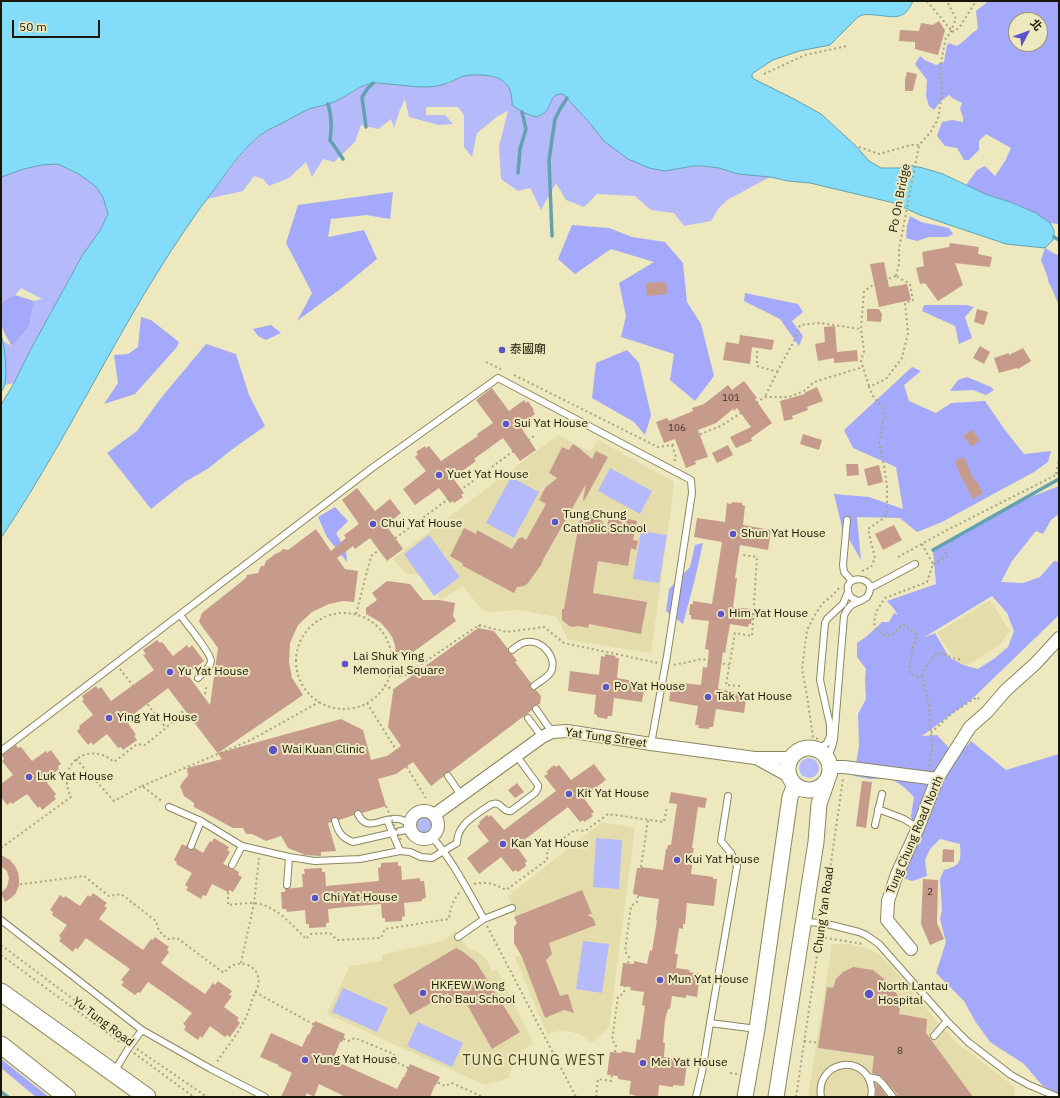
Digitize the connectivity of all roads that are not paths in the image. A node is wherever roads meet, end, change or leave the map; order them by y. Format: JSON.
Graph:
{"nodes":[{"id":1,"x":847,"y":520,"type":"dead end"},
{"id":2,"x":915,"y":564,"type":"dead end"},
{"id":3,"x":852,"y":581,"type":"junction"},
{"id":4,"x":870,"y":587,"type":"junction"},
{"id":5,"x":848,"y":592,"type":"junction"},
{"id":6,"x":859,"y":600,"type":"junction"},
{"id":7,"x":180,"y":615,"type":"junction"},
{"id":8,"x":1059,"y":638,"type":"edge"},
{"id":9,"x":512,"y":650,"type":"dead end"},
{"id":10,"x":198,"y":678,"type":"road end"},
{"id":11,"x":534,"y":686,"type":"dead end"},
{"id":12,"x":536,"y":709,"type":"dead end"},
{"id":13,"x":528,"y":718,"type":"dead end"},
{"id":14,"x":547,"y":735,"type":"junction"},
{"id":15,"x":651,"y":744,"type":"junction"},
{"id":16,"x":1,"y":751,"type":"edge"},
{"id":17,"x":516,"y":755,"type":"junction"},
{"id":18,"x":755,"y":758,"type":"junction"},
{"id":19,"x":791,"y":758,"type":"junction"},
{"id":20,"x":827,"y":758,"type":"junction"},
{"id":21,"x":448,"y":776,"type":"dead end"},
{"id":22,"x":938,"y":779,"type":"junction"},
{"id":23,"x":792,"y":780,"type":"junction"},
{"id":24,"x":882,"y":794,"type":"dead end"},
{"id":25,"x":460,"y":795,"type":"junction"},
{"id":26,"x":728,"y":796,"type":"dead end"},
{"id":27,"x":169,"y":807,"type":"road end"},
{"id":28,"x":878,"y":809,"type":"junction"},
{"id":29,"x":358,"y":814,"type":"dead end"},
{"id":30,"x":434,"y":815,"type":"junction"},
{"id":31,"x":387,"y":820,"type":"junction"},
{"id":32,"x":201,"y":821,"type":"junction"},
{"id":33,"x":334,"y":821,"type":"dead end"},
{"id":34,"x":875,"y":825,"type":"dead end"},
{"id":35,"x":409,"y":826,"type":"junction"},
{"id":36,"x":918,"y":828,"type":"junction"},
{"id":37,"x":391,"y":833,"type":"junction"},
{"id":38,"x":432,"y":837,"type":"junction"},
{"id":39,"x":191,"y":846,"type":"dead end"},
{"id":40,"x":242,"y":846,"type":"junction"},
{"id":41,"x":400,"y":851,"type":"junction"},
{"id":42,"x":443,"y":851,"type":"junction"},
{"id":43,"x":289,"y":858,"type":"junction"},
{"id":44,"x":232,"y":865,"type":"dead end"},
{"id":45,"x":287,"y":884,"type":"dead end"},
{"id":46,"x":512,"y":908,"type":"dead end"},
{"id":47,"x":484,"y":919,"type":"junction"},
{"id":48,"x":1,"y":920,"type":"edge"},
{"id":49,"x":803,"y":922,"type":"junction"},
{"id":50,"x":458,"y":937,"type":"dead end"},
{"id":51,"x":911,"y":949,"type":"dead end"},
{"id":52,"x":1,"y":992,"type":"edge"},
{"id":53,"x":947,"y":1021,"type":"junction"},
{"id":54,"x":710,"y":1023,"type":"junction"},
{"id":55,"x":757,"y":1029,"type":"junction"},
{"id":56,"x":142,"y":1030,"type":"junction"},
{"id":57,"x":934,"y":1036,"type":"dead end"},
{"id":58,"x":1,"y":1045,"type":"edge"},
{"id":59,"x":114,"y":1073,"type":"junction"},
{"id":60,"x":868,"y":1077,"type":"junction"},
{"id":61,"x":67,"y":1097,"type":"edge"},
{"id":62,"x":147,"y":1097,"type":"edge"},
{"id":63,"x":264,"y":1097,"type":"edge"},
{"id":64,"x":696,"y":1097,"type":"edge"},
{"id":65,"x":745,"y":1097,"type":"edge"},
{"id":66,"x":776,"y":1097,"type":"edge"},
{"id":67,"x":821,"y":1097,"type":"edge"},
{"id":68,"x":871,"y":1097,"type":"edge"},
{"id":69,"x":893,"y":1097,"type":"edge"},
{"id":70,"x":1058,"y":1097,"type":"edge"}],
"edges":[{"from":1,"to":3,"type":"lane"},
{"from":2,"to":4,"type":"lane"},
{"from":3,"to":4,"type":"lane"},
{"from":3,"to":5,"type":"lane"},
{"from":4,"to":6,"type":"lane"},
{"from":5,"to":6,"type":"lane"},
{"from":5,"to":20,"type":"lane"},
{"from":6,"to":20,"type":"lane"},
{"from":7,"to":10,"type":"lane"},
{"from":7,"to":15,"type":"lane"},
{"from":7,"to":16,"type":"lane"},
{"from":8,"to":22,"type":"street","name":"Tung Chung Road North"},
{"from":9,"to":11,"type":"lane"},
{"from":12,"to":14,"type":"lane"},
{"from":13,"to":14,"type":"lane"},
{"from":14,"to":15,"type":"street","name":"Yat Tung Street"},
{"from":14,"to":17,"type":"street"},
{"from":15,"to":18,"type":"street","name":"Yat Tung Street"},
{"from":17,"to":25,"type":"street"},
{"from":17,"to":42,"type":"lane"},
{"from":18,"to":19,"type":"street","name":"Yat Tung Street"},
{"from":18,"to":23,"type":"street","name":"Yat Tung Street"},
{"from":19,"to":20,"type":"street"},
{"from":19,"to":23,"type":"street"},
{"from":20,"to":22,"type":"street"},
{"from":20,"to":23,"type":"street"},
{"from":20,"to":49,"type":"street","name":"Chung Yan Road"},
{"from":21,"to":25,"type":"lane"},
{"from":22,"to":36,"type":"street","name":"Tung Chung Road North"},
{"from":23,"to":55,"type":"street"},
{"from":24,"to":28,"type":"lane"},
{"from":25,"to":30,"type":"street"},
{"from":26,"to":54,"type":"lane"},
{"from":27,"to":32,"type":"lane"},
{"from":28,"to":34,"type":"lane"},
{"from":28,"to":36,"type":"lane"},
{"from":29,"to":31,"type":"lane"},
{"from":30,"to":35,"type":"street"},
{"from":30,"to":38,"type":"street"},
{"from":31,"to":35,"type":"lane"},
{"from":31,"to":37,"type":"lane"},
{"from":32,"to":39,"type":"lane"},
{"from":32,"to":40,"type":"lane"},
{"from":33,"to":37,"type":"lane"},
{"from":35,"to":37,"type":"lane"},
{"from":35,"to":38,"type":"street"},
{"from":36,"to":51,"type":"street","name":"Tung Chung Road North"},
{"from":37,"to":41,"type":"lane"},
{"from":38,"to":42,"type":"lane"},
{"from":40,"to":43,"type":"lane"},
{"from":40,"to":44,"type":"lane"},
{"from":41,"to":42,"type":"lane"},
{"from":41,"to":43,"type":"lane"},
{"from":42,"to":47,"type":"lane"},
{"from":43,"to":45,"type":"lane"},
{"from":46,"to":47,"type":"lane"},
{"from":47,"to":50,"type":"lane"},
{"from":48,"to":56,"type":"lane"},
{"from":49,"to":53,"type":"lane"},
{"from":49,"to":66,"type":"street","name":"Chung Yan Road"},
{"from":52,"to":59,"type":"main road"},
{"from":53,"to":57,"type":"lane"},
{"from":53,"to":70,"type":"lane"},
{"from":54,"to":55,"type":"lane"},
{"from":54,"to":64,"type":"lane"},
{"from":55,"to":65,"type":"street"},
{"from":56,"to":59,"type":"lane"},
{"from":56,"to":63,"type":"lane"},
{"from":58,"to":61,"type":"main road"},
{"from":59,"to":62,"type":"main road"},
{"from":60,"to":67,"type":"lane"},
{"from":60,"to":68,"type":"lane"},
{"from":60,"to":69,"type":"lane"}]}
